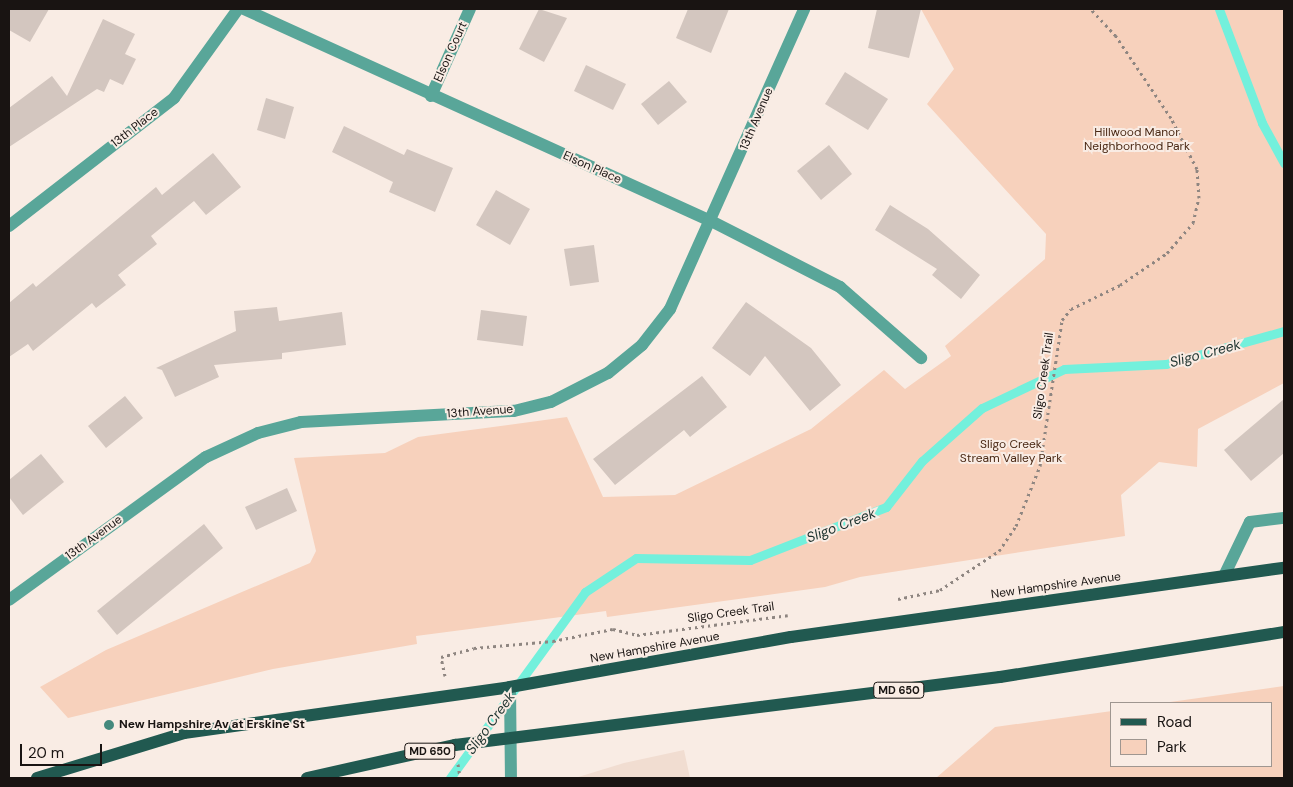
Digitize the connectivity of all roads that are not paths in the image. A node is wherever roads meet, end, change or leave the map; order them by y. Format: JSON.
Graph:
{"nodes":[{"id":1,"x":238,"y":9,"type":"edge"},
{"id":2,"x":244,"y":9,"type":"edge"},
{"id":3,"x":470,"y":9,"type":"edge"},
{"id":4,"x":804,"y":9,"type":"edge"},
{"id":5,"x":431,"y":96,"type":"junction"},
{"id":6,"x":713,"y":222,"type":"junction"},
{"id":7,"x":9,"y":226,"type":"edge"},
{"id":8,"x":921,"y":358,"type":"dead end"},
{"id":9,"x":1284,"y":518,"type":"edge"},
{"id":10,"x":1284,"y":568,"type":"edge"},
{"id":11,"x":1224,"y":576,"type":"junction"},
{"id":12,"x":9,"y":600,"type":"edge"},
{"id":13,"x":1284,"y":632,"type":"edge"},
{"id":14,"x":510,"y":687,"type":"junction"},
{"id":15,"x":511,"y":737,"type":"junction"},
{"id":16,"x":36,"y":778,"type":"edge"},
{"id":17,"x":307,"y":778,"type":"edge"},
{"id":18,"x":511,"y":778,"type":"edge"}],
"edges":[{"from":1,"to":7,"type":"street","name":"13th Place"},
{"from":2,"to":5,"type":"street","name":"Elson Place"},
{"from":3,"to":5,"type":"street","name":"Elson Court"},
{"from":4,"to":6,"type":"street","name":"13th Avenue"},
{"from":5,"to":6,"type":"street","name":"Elson Place"},
{"from":6,"to":8,"type":"street","name":"Elson Place"},
{"from":6,"to":12,"type":"street","name":"13th Avenue"},
{"from":9,"to":11,"type":"street"},
{"from":10,"to":11,"type":"main road","name":"New Hampshire Avenue"},
{"from":11,"to":14,"type":"main road","name":"New Hampshire Avenue"},
{"from":13,"to":15,"type":"main road","number":"MD 650"},
{"from":14,"to":15,"type":"street"},
{"from":14,"to":16,"type":"main road","name":"New Hampshire Avenue"},
{"from":15,"to":17,"type":"main road","number":"MD 650"},
{"from":15,"to":18,"type":"street"}]}
